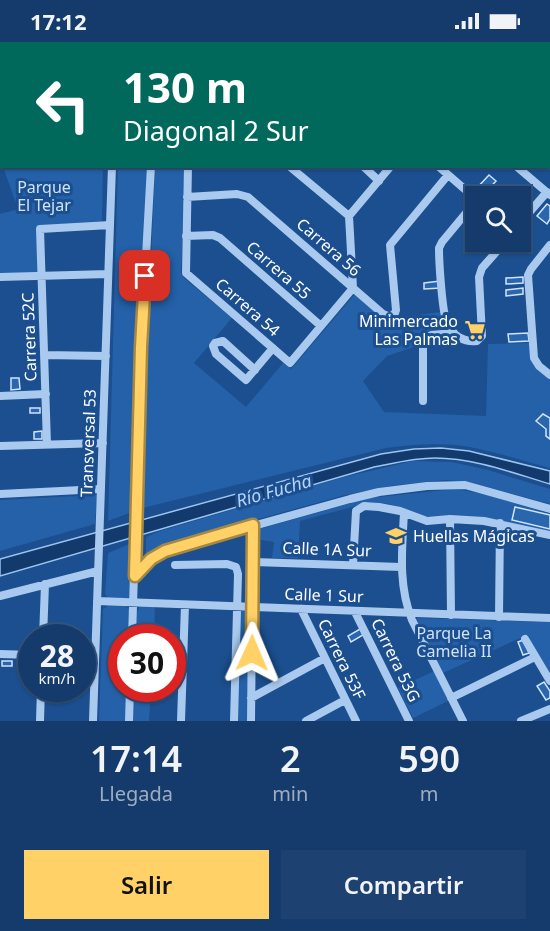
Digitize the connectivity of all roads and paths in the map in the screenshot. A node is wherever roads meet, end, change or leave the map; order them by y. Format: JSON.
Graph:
{"nodes":[{"id":1,"x":112,"y":168,"type":"edge"},
{"id":2,"x":151,"y":168,"type":"edge"},
{"id":3,"x":188,"y":168,"type":"edge"},
{"id":4,"x":291,"y":168,"type":"edge"},
{"id":5,"x":365,"y":168,"type":"edge"},
{"id":6,"x":389,"y":168,"type":"edge"},
{"id":7,"x":440,"y":168,"type":"edge"},
{"id":8,"x":518,"y":168,"type":"edge"},
{"id":9,"x":448,"y":175,"type":"junction"},
{"id":10,"x":379,"y":181,"type":"junction"},
{"id":11,"x":465,"y":190,"type":"edge"},
{"id":12,"x":548,"y":194,"type":"edge"},
{"id":13,"x":187,"y":197,"type":"junction"},
{"id":14,"x":531,"y":212,"type":"edge"},
{"id":15,"x":465,"y":214,"type":"edge"},
{"id":16,"x":349,"y":216,"type":"junction"},
{"id":17,"x":110,"y":225,"type":"junction"},
{"id":18,"x":186,"y":236,"type":"junction"},
{"id":19,"x":550,"y":245,"type":"edge"},
{"id":20,"x":496,"y":252,"type":"edge"},
{"id":21,"x":108,"y":274,"type":"junction"},
{"id":22,"x":42,"y":276,"type":"junction"},
{"id":23,"x":0,"y":277,"type":"edge"},
{"id":24,"x":353,"y":288,"type":"junction"},
{"id":25,"x":321,"y":327,"type":"junction"},
{"id":26,"x":454,"y":333,"type":"junction"},
{"id":27,"x":273,"y":348,"type":"junction"},
{"id":28,"x":44,"y":355,"type":"junction"},
{"id":29,"x":106,"y":356,"type":"junction"},
{"id":30,"x":255,"y":370,"type":"junction"},
{"id":31,"x":550,"y":375,"type":"edge"},
{"id":32,"x":46,"y":394,"type":"junction"},
{"id":33,"x":0,"y":396,"type":"edge"},
{"id":34,"x":423,"y":401,"type":"dead end"},
{"id":35,"x":103,"y":443,"type":"junction"},
{"id":36,"x":47,"y":444,"type":"junction"},
{"id":37,"x":0,"y":446,"type":"edge"},
{"id":38,"x":101,"y":489,"type":"junction"},
{"id":39,"x":0,"y":494,"type":"edge"},
{"id":40,"x":550,"y":509,"type":"edge"},
{"id":41,"x":404,"y":513,"type":"junction"},
{"id":42,"x":450,"y":519,"type":"junction"},
{"id":43,"x":500,"y":524,"type":"junction"},
{"id":44,"x":253,"y":525,"type":"junction"},
{"id":45,"x":550,"y":535,"type":"edge"},
{"id":46,"x":253,"y":562,"type":"junction"},
{"id":47,"x":175,"y":565,"type":"dead end"},
{"id":48,"x":353,"y":565,"type":"junction"},
{"id":49,"x":401,"y":567,"type":"junction"},
{"id":50,"x":98,"y":571,"type":"junction"},
{"id":51,"x":135,"y":576,"type":"junction"},
{"id":52,"x":45,"y":584,"type":"junction"},
{"id":53,"x":0,"y":596,"type":"edge"},
{"id":54,"x":97,"y":601,"type":"junction"},
{"id":55,"x":134,"y":603,"type":"junction"},
{"id":56,"x":185,"y":605,"type":"junction"},
{"id":57,"x":236,"y":607,"type":"junction"},
{"id":58,"x":252,"y":608,"type":"junction"},
{"id":59,"x":301,"y":609,"type":"junction"},
{"id":60,"x":355,"y":612,"type":"junction"},
{"id":61,"x":410,"y":614,"type":"junction"},
{"id":62,"x":451,"y":615,"type":"junction"},
{"id":63,"x":499,"y":616,"type":"junction"},
{"id":64,"x":550,"y":618,"type":"edge"},
{"id":65,"x":44,"y":624,"type":"edge"},
{"id":66,"x":133,"y":624,"type":"edge"},
{"id":67,"x":525,"y":639,"type":"dead end"},
{"id":68,"x":0,"y":654,"type":"edge"},
{"id":69,"x":18,"y":655,"type":"edge"},
{"id":70,"x":535,"y":657,"type":"junction"},
{"id":71,"x":325,"y":658,"type":"junction"},
{"id":72,"x":550,"y":681,"type":"edge"},
{"id":73,"x":251,"y":698,"type":"junction"},
{"id":74,"x":451,"y":698,"type":"junction"},
{"id":75,"x":345,"y":700,"type":"junction"},
{"id":76,"x":41,"y":702,"type":"edge"},
{"id":77,"x":130,"y":702,"type":"edge"},
{"id":78,"x":550,"y":709,"type":"edge"},
{"id":79,"x":408,"y":720,"type":"edge"},
{"id":80,"x":40,"y":721,"type":"edge"},
{"id":81,"x":93,"y":721,"type":"edge"},
{"id":82,"x":129,"y":721,"type":"edge"},
{"id":83,"x":181,"y":721,"type":"edge"},
{"id":84,"x":234,"y":721,"type":"edge"},
{"id":85,"x":250,"y":721,"type":"edge"},
{"id":86,"x":306,"y":721,"type":"edge"},
{"id":87,"x":356,"y":721,"type":"edge"},
{"id":88,"x":463,"y":721,"type":"edge"},
{"id":89,"x":521,"y":721,"type":"edge"}],
"edges":[{"from":1,"to":17,"type":"street","name":"Transversal 53"},
{"from":2,"to":51,"type":"street"},
{"from":3,"to":13,"type":"street"},
{"from":4,"to":16,"type":"street"},
{"from":5,"to":10,"type":"street"},
{"from":6,"to":10,"type":"street"},
{"from":7,"to":9,"type":"street"},
{"from":8,"to":12,"type":"street"},
{"from":9,"to":11,"type":"street"},
{"from":9,"to":24,"type":"street","name":"Carrera 56"},
{"from":10,"to":16,"type":"street"},
{"from":12,"to":14,"type":"street"},
{"from":13,"to":18,"type":"street"},
{"from":13,"to":24,"type":"street","name":"Carrera 56"},
{"from":15,"to":26,"type":"street"},
{"from":16,"to":24,"type":"street"},
{"from":17,"to":21,"type":"street","name":"Transversal 53"},
{"from":17,"to":22,"type":"street","name":"Carrera 52C"},
{"from":18,"to":25,"type":"street","name":"Carrera 55"},
{"from":18,"to":27,"type":"street","name":"Carrera 54"},
{"from":19,"to":31,"type":"street"},
{"from":20,"to":26,"type":"street"},
{"from":21,"to":22,"type":"street"},
{"from":21,"to":29,"type":"street","name":"Transversal 53"},
{"from":22,"to":23,"type":"street"},
{"from":22,"to":28,"type":"street","name":"Carrera 52C"},
{"from":24,"to":25,"type":"street"},
{"from":25,"to":27,"type":"street","name":"Carrera 54"},
{"from":26,"to":34,"type":"street"},
{"from":27,"to":30,"type":"street"},
{"from":28,"to":29,"type":"street"},
{"from":28,"to":32,"type":"street","name":"Carrera 52C"},
{"from":29,"to":35,"type":"street","name":"Transversal 53"},
{"from":30,"to":30,"type":"street"},
{"from":32,"to":33,"type":"street"},
{"from":32,"to":36,"type":"street","name":"Carrera 52C"},
{"from":35,"to":36,"type":"street"},
{"from":35,"to":38,"type":"street","name":"Transversal 53"},
{"from":36,"to":37,"type":"street"},
{"from":38,"to":39,"type":"street"},
{"from":38,"to":50,"type":"street","name":"Transversal 53"},
{"from":40,"to":44,"type":"street"},
{"from":41,"to":42,"type":"street"},
{"from":41,"to":48,"type":"street"},
{"from":41,"to":49,"type":"street"},
{"from":42,"to":43,"type":"street"},
{"from":42,"to":62,"type":"street"},
{"from":43,"to":45,"type":"street"},
{"from":43,"to":63,"type":"street"},
{"from":44,"to":46,"type":"street"},
{"from":44,"to":51,"type":"street"},
{"from":46,"to":48,"type":"street","name":"Calle 1A Sur"},
{"from":46,"to":58,"type":"street"},
{"from":47,"to":57,"type":"street"},
{"from":48,"to":49,"type":"street","name":"Calle 1A Sur"},
{"from":49,"to":61,"type":"street"},
{"from":50,"to":52,"type":"street"},
{"from":50,"to":54,"type":"street","name":"Transversal 53"},
{"from":51,"to":55,"type":"street"},
{"from":52,"to":53,"type":"street"},
{"from":52,"to":65,"type":"street"},
{"from":54,"to":55,"type":"street","name":"Calle 1 Sur"},
{"from":54,"to":81,"type":"street","name":"Transversal 53"},
{"from":55,"to":56,"type":"street","name":"Calle 1 Sur"},
{"from":55,"to":66,"type":"street"},
{"from":56,"to":57,"type":"street","name":"Calle 1 Sur"},
{"from":56,"to":83,"type":"street"},
{"from":57,"to":58,"type":"street","name":"Calle 1 Sur"},
{"from":57,"to":84,"type":"street"},
{"from":58,"to":59,"type":"street","name":"Calle 1 Sur"},
{"from":58,"to":73,"type":"street"},
{"from":59,"to":60,"type":"street","name":"Calle 1 Sur"},
{"from":59,"to":71,"type":"street","name":"Carrera 53F"},
{"from":60,"to":61,"type":"street","name":"Calle 1 Sur"},
{"from":60,"to":79,"type":"street","name":"Carrera 53G"},
{"from":61,"to":62,"type":"street","name":"Calle 1 Sur"},
{"from":61,"to":74,"type":"street"},
{"from":62,"to":63,"type":"street","name":"Calle 1 Sur"},
{"from":63,"to":64,"type":"street","name":"Calle 1 Sur"},
{"from":67,"to":70,"type":"street"},
{"from":68,"to":69,"type":"street"},
{"from":70,"to":72,"type":"street"},
{"from":70,"to":74,"type":"street"},
{"from":71,"to":73,"type":"street"},
{"from":71,"to":75,"type":"street","name":"Carrera 53F"},
{"from":73,"to":85,"type":"street"},
{"from":74,"to":88,"type":"street"},
{"from":75,"to":86,"type":"street"},
{"from":75,"to":87,"type":"street","name":"Carrera 53F"},
{"from":76,"to":80,"type":"street"},
{"from":77,"to":82,"type":"street"},
{"from":78,"to":89,"type":"street"}]}
